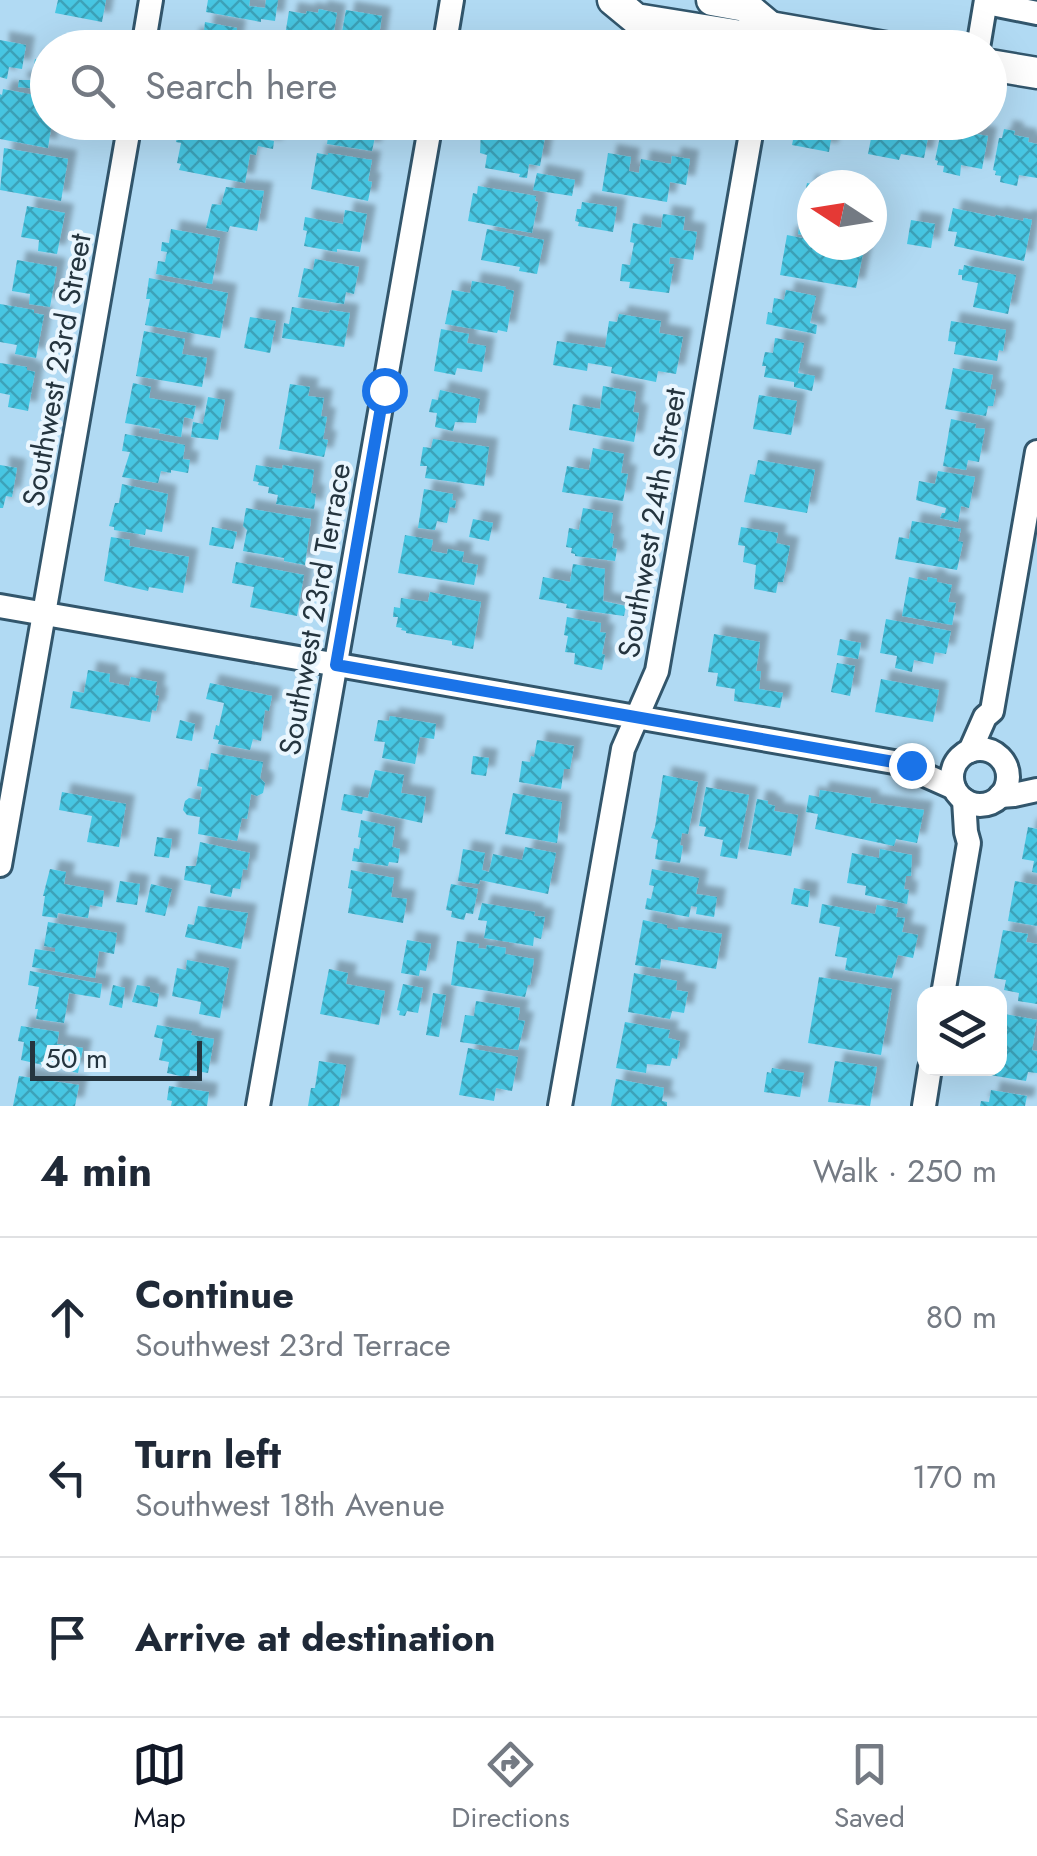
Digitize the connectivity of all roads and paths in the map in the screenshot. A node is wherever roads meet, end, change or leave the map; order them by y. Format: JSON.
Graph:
{"nodes":[{"id":1,"x":151,"y":0,"type":"edge"},
{"id":2,"x":452,"y":0,"type":"edge"},
{"id":3,"x":613,"y":0,"type":"edge"},
{"id":4,"x":712,"y":0,"type":"edge"},
{"id":5,"x":986,"y":1,"type":"edge"},
{"id":6,"x":1037,"y":13,"type":"edge"},
{"id":7,"x":146,"y":30,"type":"edge"},
{"id":8,"x":447,"y":30,"type":"edge"},
{"id":9,"x":704,"y":30,"type":"edge"},
{"id":10,"x":764,"y":30,"type":"edge"},
{"id":11,"x":981,"y":30,"type":"edge"},
{"id":12,"x":1007,"y":68,"type":"edge"},
{"id":13,"x":1037,"y":72,"type":"edge"},
{"id":14,"x":127,"y":140,"type":"edge"},
{"id":15,"x":428,"y":140,"type":"edge"},
{"id":16,"x":750,"y":140,"type":"edge"},
{"id":17,"x":1037,"y":452,"type":"edge"},
{"id":18,"x":0,"y":606,"type":"edge"},
{"id":19,"x":45,"y":614,"type":"junction"},
{"id":20,"x":336,"y":665,"type":"junction"},
{"id":21,"x":992,"y":711,"type":"junction"},
{"id":22,"x":636,"y":718,"type":"junction"},
{"id":23,"x":964,"y":755,"type":"junction"},
{"id":24,"x":1002,"y":761,"type":"junction"},
{"id":25,"x":911,"y":765,"type":"junction"},
{"id":26,"x":1037,"y":782,"type":"edge"},
{"id":27,"x":1037,"y":790,"type":"edge"},
{"id":28,"x":959,"y":794,"type":"junction"},
{"id":29,"x":996,"y":799,"type":"junction"},
{"id":30,"x":969,"y":843,"type":"junction"},
{"id":31,"x":0,"y":864,"type":"edge"},
{"id":32,"x":944,"y":986,"type":"edge"},
{"id":33,"x":929,"y":1076,"type":"edge"},
{"id":34,"x":258,"y":1106,"type":"edge"},
{"id":35,"x":560,"y":1106,"type":"edge"},
{"id":36,"x":924,"y":1106,"type":"edge"}],
"edges":[{"from":1,"to":7,"type":"street"},
{"from":2,"to":8,"type":"street"},
{"from":3,"to":9,"type":"main road"},
{"from":4,"to":10,"type":"main road"},
{"from":5,"to":6,"type":"street"},
{"from":5,"to":11,"type":"street"},
{"from":12,"to":13,"type":"main road"},
{"from":14,"to":19,"type":"street","name":"Southwest 23rd Street"},
{"from":15,"to":20,"type":"street","name":"Southwest 23rd Terrace"},
{"from":16,"to":22,"type":"street","name":"Southwest 24th Street"},
{"from":17,"to":21,"type":"street"},
{"from":18,"to":19,"type":"street"},
{"from":19,"to":20,"type":"street"},
{"from":19,"to":31,"type":"street","name":"Southwest 23rd Street"},
{"from":20,"to":22,"type":"street"},
{"from":20,"to":34,"type":"street","name":"Southwest 23rd Terrace"},
{"from":21,"to":23,"type":"street"},
{"from":21,"to":24,"type":"street"},
{"from":22,"to":25,"type":"street"},
{"from":22,"to":35,"type":"street","name":"Southwest 24th Street"},
{"from":23,"to":24,"type":"street"},
{"from":23,"to":25,"type":"street"},
{"from":23,"to":28,"type":"street"},
{"from":24,"to":26,"type":"street"},
{"from":24,"to":29,"type":"street"},
{"from":25,"to":28,"type":"street"},
{"from":27,"to":29,"type":"street"},
{"from":28,"to":29,"type":"street"},
{"from":28,"to":30,"type":"street"},
{"from":29,"to":30,"type":"street"},
{"from":30,"to":32,"type":"street"},
{"from":33,"to":36,"type":"street"}]}
